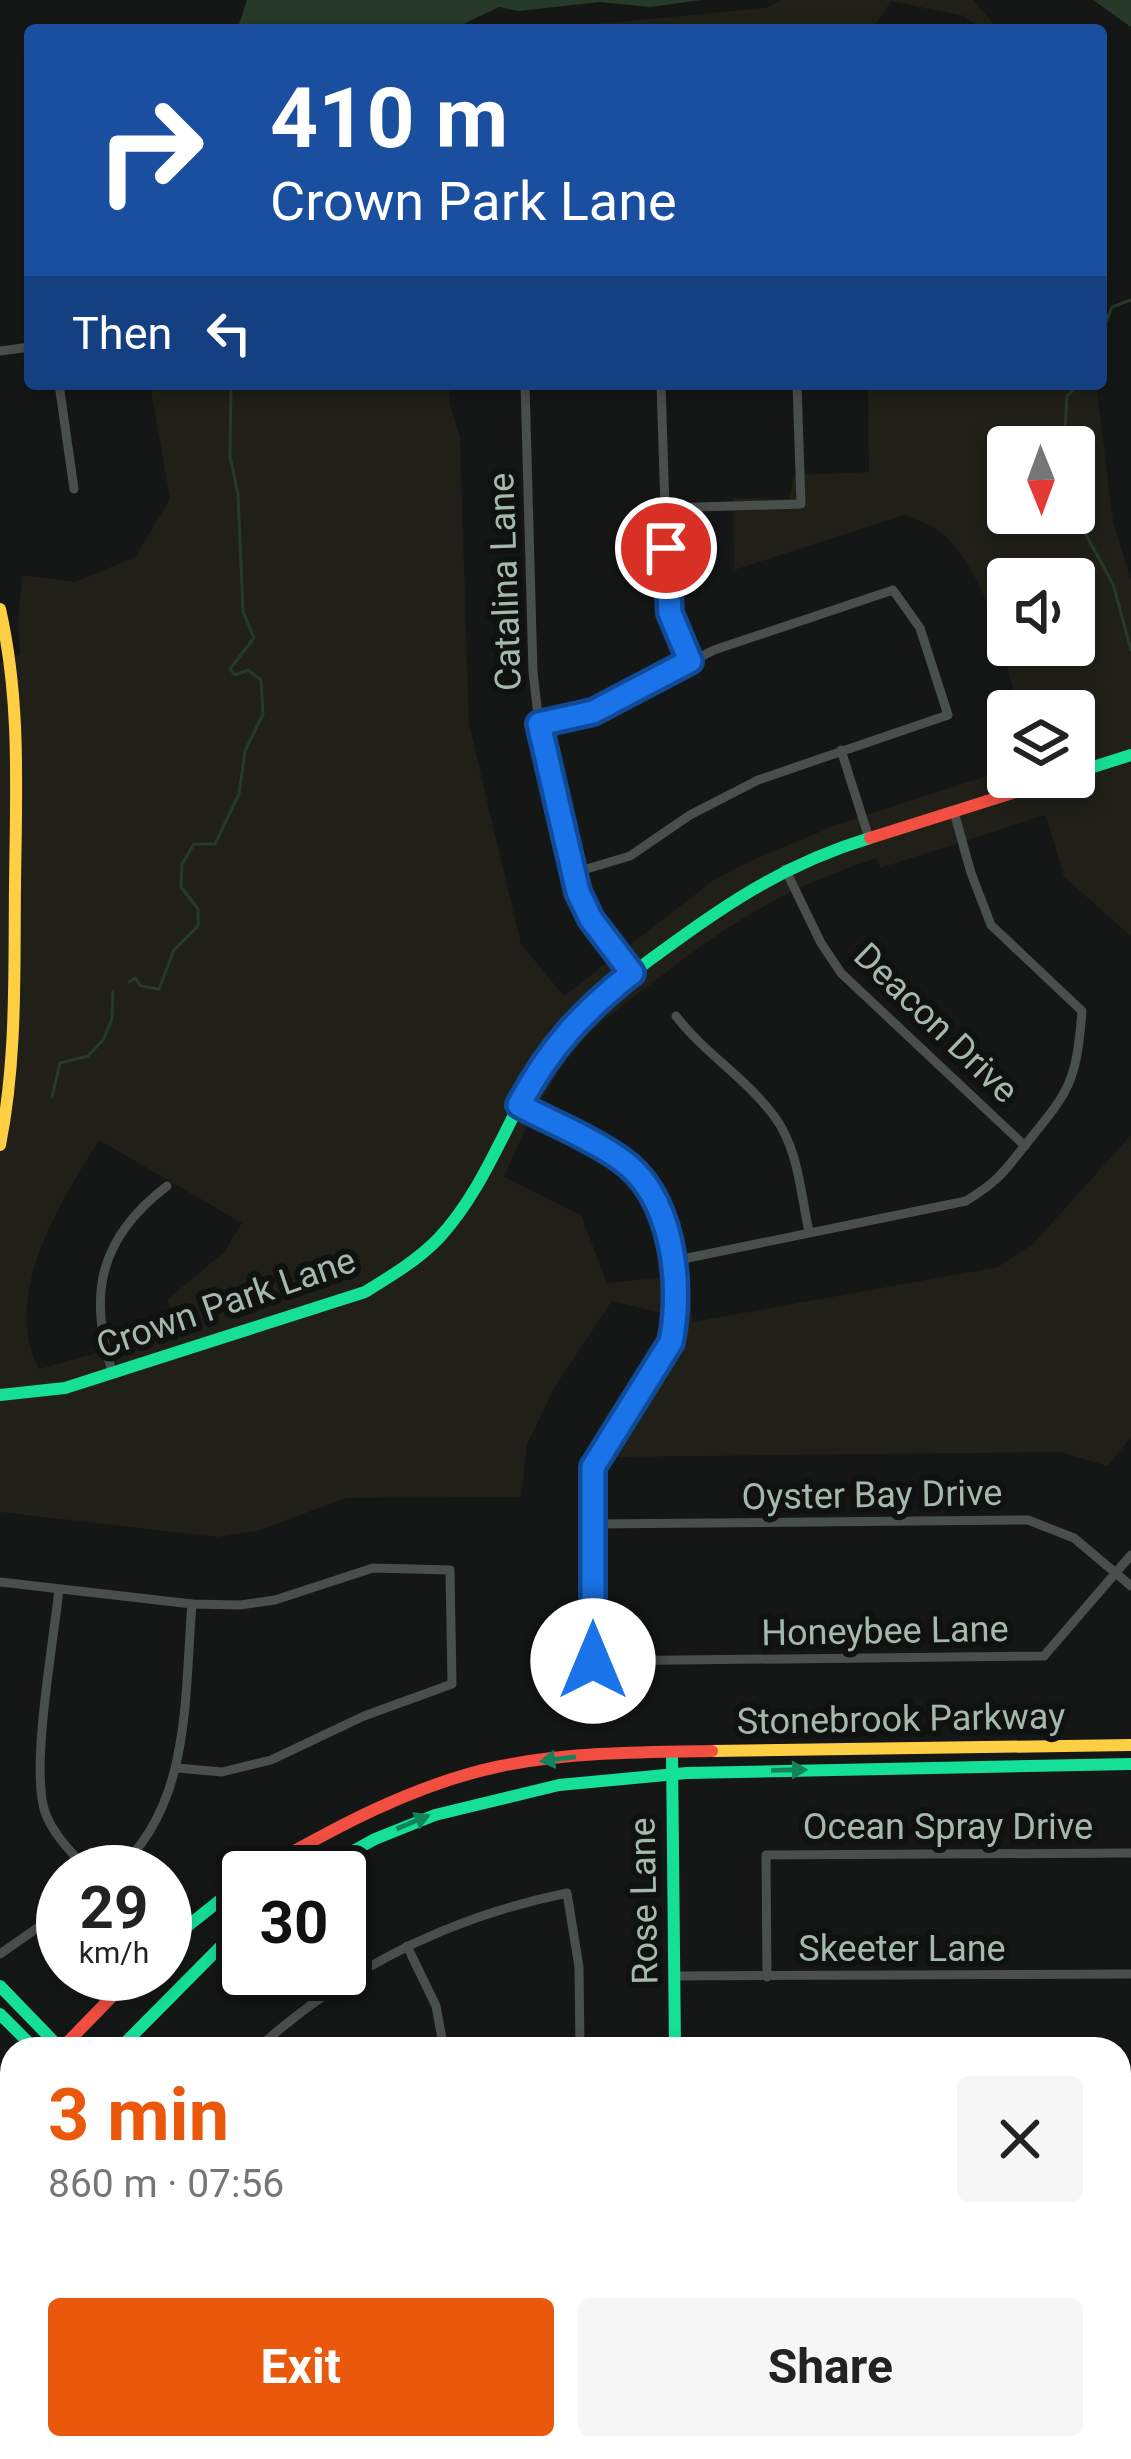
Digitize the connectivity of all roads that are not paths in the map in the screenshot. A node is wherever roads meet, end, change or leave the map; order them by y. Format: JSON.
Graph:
{"nodes":[{"id":1,"x":60,"y":390,"type":"edge"},
{"id":2,"x":525,"y":390,"type":"edge"},
{"id":3,"x":661,"y":390,"type":"edge"},
{"id":4,"x":797,"y":390,"type":"edge"},
{"id":5,"x":74,"y":489,"type":"dead end"},
{"id":6,"x":664,"y":508,"type":"junction"},
{"id":7,"x":0,"y":609,"type":"edge"},
{"id":8,"x":690,"y":661,"type":"junction"},
{"id":9,"x":539,"y":724,"type":"junction"},
{"id":10,"x":841,"y":750,"type":"junction"},
{"id":11,"x":1131,"y":755,"type":"edge"},
{"id":12,"x":1095,"y":766,"type":"edge"},
{"id":13,"x":998,"y":798,"type":"edge"},
{"id":14,"x":954,"y":812,"type":"junction"},
{"id":15,"x":869,"y":838,"type":"junction"},
{"id":16,"x":0,"y":847,"type":"edge"},
{"id":17,"x":15,"y":848,"type":"junction"},
{"id":18,"x":785,"y":869,"type":"junction"},
{"id":19,"x":573,"y":873,"type":"junction"},
{"id":20,"x":632,"y":973,"type":"junction"},
{"id":21,"x":676,"y":1016,"type":"dead end"},
{"id":22,"x":519,"y":1105,"type":"junction"},
{"id":23,"x":0,"y":1145,"type":"edge"},
{"id":24,"x":1024,"y":1147,"type":"junction"},
{"id":25,"x":167,"y":1186,"type":"dead end"},
{"id":26,"x":809,"y":1232,"type":"junction"},
{"id":27,"x":673,"y":1261,"type":"junction"},
{"id":28,"x":113,"y":1374,"type":"junction"},
{"id":29,"x":0,"y":1396,"type":"edge"},
{"id":30,"x":593,"y":1524,"type":"junction"},
{"id":31,"x":1131,"y":1555,"type":"edge"},
{"id":32,"x":1116,"y":1574,"type":"junction"},
{"id":33,"x":0,"y":1582,"type":"edge"},
{"id":34,"x":1131,"y":1586,"type":"edge"},
{"id":35,"x":59,"y":1589,"type":"junction"},
{"id":36,"x":192,"y":1604,"type":"junction"},
{"id":37,"x":1131,"y":1745,"type":"edge"},
{"id":38,"x":672,"y":1752,"type":"junction"},
{"id":39,"x":1131,"y":1764,"type":"edge"},
{"id":40,"x":177,"y":1768,"type":"junction"},
{"id":41,"x":672,"y":1773,"type":"junction"},
{"id":42,"x":65,"y":1845,"type":"edge"},
{"id":43,"x":138,"y":1845,"type":"edge"},
{"id":44,"x":304,"y":1845,"type":"edge"},
{"id":45,"x":362,"y":1845,"type":"edge"},
{"id":46,"x":1131,"y":1853,"type":"edge"},
{"id":47,"x":216,"y":1903,"type":"edge"},
{"id":48,"x":192,"y":1923,"type":"edge"},
{"id":49,"x":36,"y":1929,"type":"edge"},
{"id":50,"x":406,"y":1946,"type":"junction"},
{"id":51,"x":216,"y":1951,"type":"edge"},
{"id":52,"x":0,"y":1954,"type":"edge"},
{"id":53,"x":1131,"y":1974,"type":"edge"},
{"id":54,"x":674,"y":1976,"type":"junction"},
{"id":55,"x":767,"y":1977,"type":"junction"},
{"id":56,"x":0,"y":1986,"type":"edge"},
{"id":57,"x":108,"y":2001,"type":"edge"},
{"id":58,"x":0,"y":2014,"type":"edge"},
{"id":59,"x":22,"y":2037,"type":"edge"},
{"id":60,"x":49,"y":2037,"type":"edge"},
{"id":61,"x":73,"y":2037,"type":"edge"},
{"id":62,"x":131,"y":2037,"type":"edge"},
{"id":63,"x":272,"y":2037,"type":"edge"},
{"id":64,"x":442,"y":2037,"type":"edge"},
{"id":65,"x":580,"y":2037,"type":"edge"},
{"id":66,"x":675,"y":2037,"type":"edge"}],
"edges":[{"from":1,"to":5,"type":"street"},
{"from":2,"to":9,"type":"street","name":"Catalina Lane"},
{"from":3,"to":6,"type":"street"},
{"from":4,"to":6,"type":"street"},
{"from":6,"to":8,"type":"street"},
{"from":7,"to":17,"type":"street"},
{"from":8,"to":9,"type":"street"},
{"from":8,"to":10,"type":"street"},
{"from":9,"to":19,"type":"street","name":"Catalina Lane"},
{"from":10,"to":15,"type":"street"},
{"from":10,"to":19,"type":"street"},
{"from":11,"to":12,"type":"street"},
{"from":13,"to":14,"type":"street","name":"Crown Park Lane"},
{"from":14,"to":15,"type":"street","name":"Crown Park Lane"},
{"from":14,"to":24,"type":"street"},
{"from":15,"to":18,"type":"street","name":"Crown Park Lane"},
{"from":16,"to":17,"type":"street"},
{"from":17,"to":23,"type":"street"},
{"from":18,"to":20,"type":"street","name":"Crown Park Lane"},
{"from":18,"to":24,"type":"street","name":"Deacon Drive"},
{"from":19,"to":20,"type":"street","name":"Catalina Lane"},
{"from":20,"to":22,"type":"street","name":"Crown Park Lane"},
{"from":21,"to":26,"type":"street"},
{"from":22,"to":27,"type":"street"},
{"from":22,"to":28,"type":"street","name":"Crown Park Lane"},
{"from":24,"to":26,"type":"street"},
{"from":25,"to":28,"type":"street"},
{"from":26,"to":27,"type":"street"},
{"from":27,"to":30,"type":"street"},
{"from":28,"to":29,"type":"street","name":"Crown Park Lane"},
{"from":30,"to":32,"type":"street","name":"Oyster Bay Drive"},
{"from":30,"to":32,"type":"street","name":"Honeybee Lane"},
{"from":31,"to":32,"type":"street","name":"Honeybee Lane"},
{"from":32,"to":34,"type":"street","name":"Oyster Bay Drive"},
{"from":33,"to":35,"type":"street"},
{"from":35,"to":36,"type":"street"},
{"from":35,"to":42,"type":"street"},
{"from":36,"to":40,"type":"street"},
{"from":36,"to":40,"type":"street"},
{"from":37,"to":38,"type":"street","name":"Stonebrook Parkway"},
{"from":38,"to":41,"type":"street","name":"Rose Lane"},
{"from":38,"to":44,"type":"street","name":"Stonebrook Parkway","one_way":true},
{"from":41,"to":39,"type":"street","name":"Stonebrook Parkway","one_way":true},
{"from":40,"to":43,"type":"street"},
{"from":45,"to":41,"type":"street","name":"Stonebrook Parkway","one_way":true},
{"from":41,"to":54,"type":"street","name":"Rose Lane"},
{"from":46,"to":55,"type":"street","name":"Ocean Spray Drive"},
{"from":47,"to":48,"type":"street"},
{"from":49,"to":52,"type":"street"},
{"from":50,"to":63,"type":"street"},
{"from":50,"to":64,"type":"street"},
{"from":50,"to":65,"type":"street"},
{"from":51,"to":62,"type":"street"},
{"from":53,"to":55,"type":"street","name":"Skeeter Lane"},
{"from":54,"to":55,"type":"street","name":"Skeeter Lane"},
{"from":54,"to":66,"type":"street","name":"Rose Lane"},
{"from":56,"to":60,"type":"street"},
{"from":57,"to":61,"type":"street"},
{"from":58,"to":59,"type":"street"}]}
